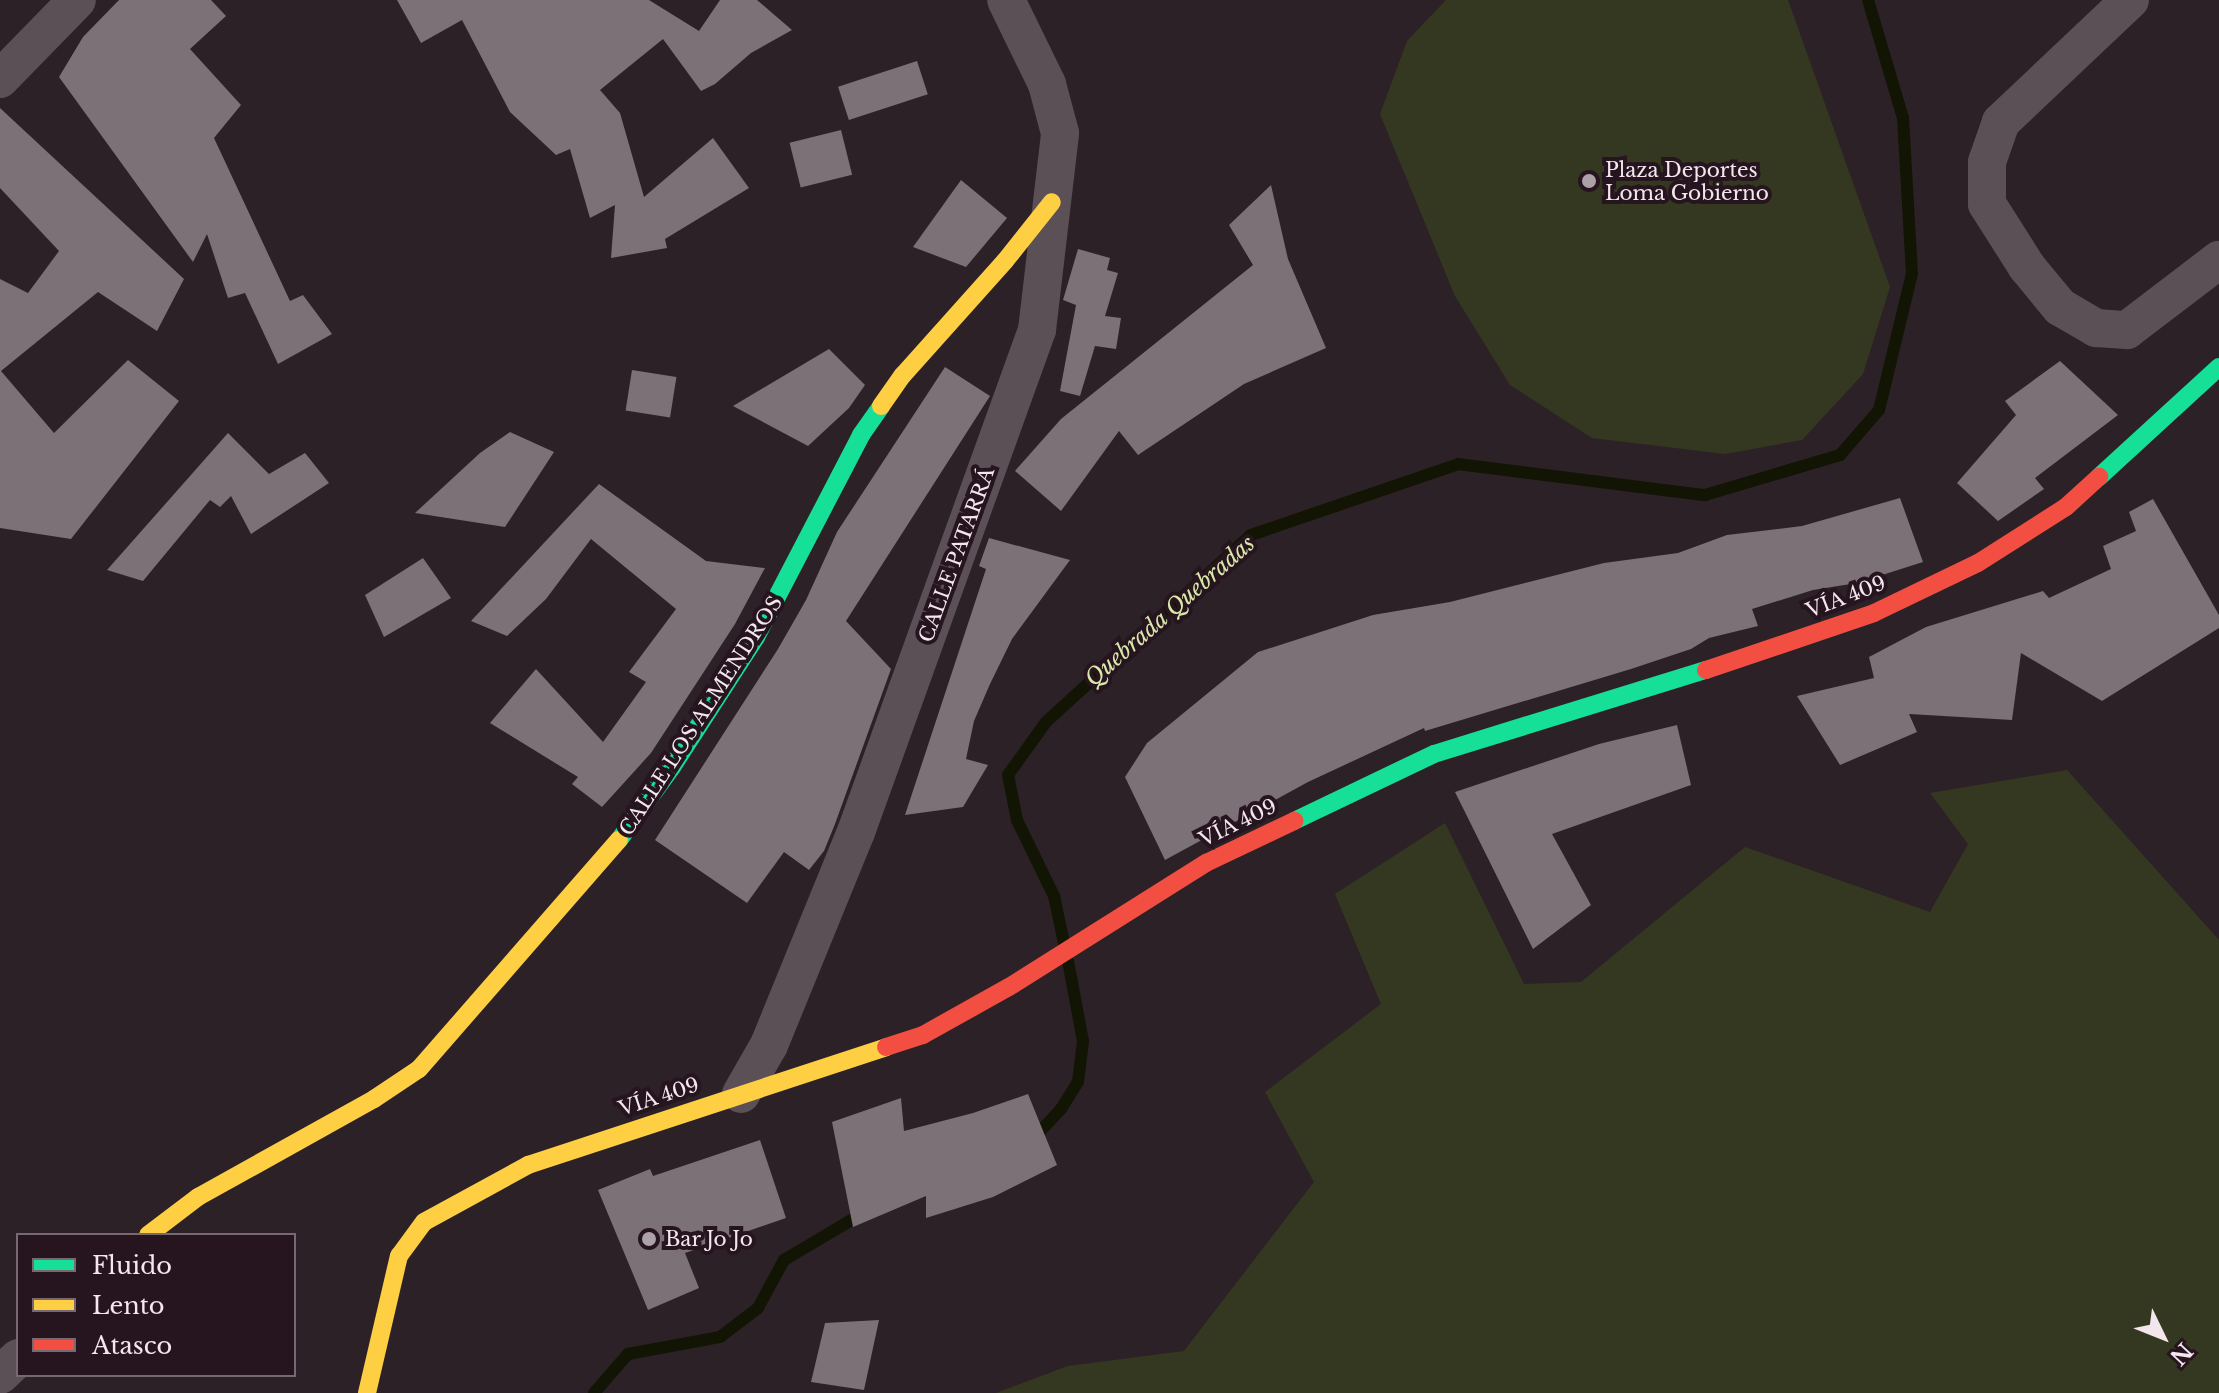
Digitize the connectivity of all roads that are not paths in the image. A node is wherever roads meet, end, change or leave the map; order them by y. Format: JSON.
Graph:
{"nodes":[{"id":1,"x":77,"y":0,"type":"edge"},
{"id":2,"x":1006,"y":0,"type":"edge"},
{"id":3,"x":2130,"y":0,"type":"edge"},
{"id":4,"x":0,"y":79,"type":"edge"},
{"id":5,"x":1052,"y":202,"type":"junction"},
{"id":6,"x":2219,"y":260,"type":"edge"},
{"id":7,"x":2219,"y":367,"type":"edge"},
{"id":8,"x":741,"y":1094,"type":"junction"},
{"id":9,"x":151,"y":1233,"type":"edge"},
{"id":10,"x":16,"y":1360,"type":"edge"},
{"id":11,"x":0,"y":1375,"type":"edge"},
{"id":12,"x":367,"y":1393,"type":"edge"}],
"edges":[{"from":1,"to":4,"type":"street"},
{"from":2,"to":5,"type":"street","name":"CALLE PATARRÁ"},
{"from":3,"to":6,"type":"street"},
{"from":5,"to":8,"type":"street","name":"CALLE PATARRÁ"},
{"from":5,"to":9,"type":"street","name":"CALLE LOS ALMENDROS"},
{"from":7,"to":8,"type":"street","name":"VÍA 409"},
{"from":8,"to":12,"type":"street","name":"VÍA 409"},
{"from":10,"to":11,"type":"street"}]}
